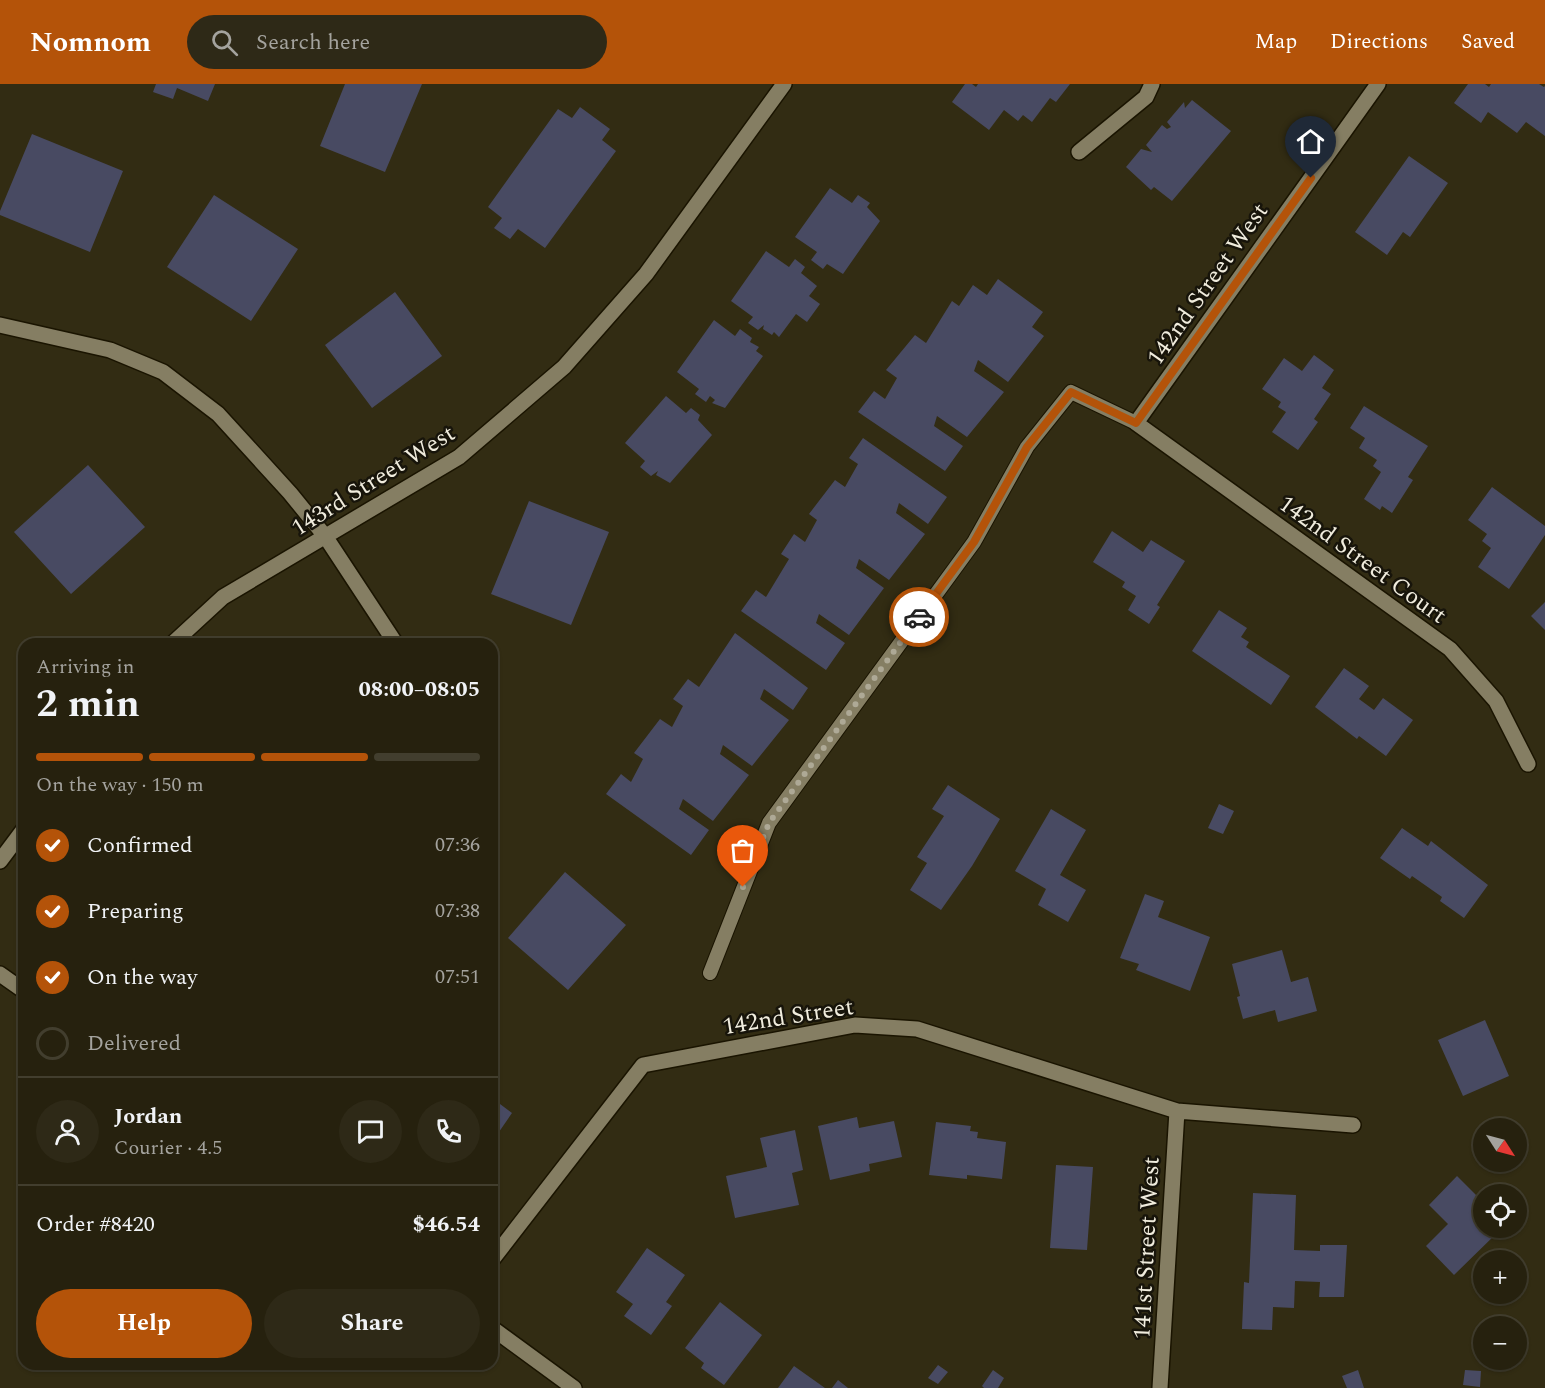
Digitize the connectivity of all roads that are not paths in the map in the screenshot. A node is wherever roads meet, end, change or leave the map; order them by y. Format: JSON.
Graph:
{"nodes":[{"id":1,"x":784,"y":84,"type":"edge"},
{"id":2,"x":1152,"y":84,"type":"edge"},
{"id":3,"x":1378,"y":84,"type":"edge"},
{"id":4,"x":1079,"y":152,"type":"dead end"},
{"id":5,"x":0,"y":325,"type":"edge"},
{"id":6,"x":1136,"y":423,"type":"junction"},
{"id":7,"x":325,"y":536,"type":"junction"},
{"id":8,"x":179,"y":638,"type":"edge"},
{"id":9,"x":392,"y":638,"type":"edge"},
{"id":10,"x":1528,"y":764,"type":"dead end"},
{"id":11,"x":18,"y":837,"type":"edge"},
{"id":12,"x":0,"y":861,"type":"edge"},
{"id":13,"x":0,"y":974,"type":"edge"},
{"id":14,"x":710,"y":974,"type":"dead end"},
{"id":15,"x":18,"y":987,"type":"edge"},
{"id":16,"x":1177,"y":1111,"type":"junction"},
{"id":17,"x":1353,"y":1125,"type":"dead end"},
{"id":18,"x":498,"y":1252,"type":"edge"},
{"id":19,"x":498,"y":1332,"type":"edge"},
{"id":20,"x":574,"y":1388,"type":"edge"},
{"id":21,"x":1160,"y":1388,"type":"edge"}],
"edges":[{"from":1,"to":7,"type":"street","name":"143rd Street West"},
{"from":2,"to":4,"type":"street"},
{"from":3,"to":6,"type":"street","name":"142nd Street West"},
{"from":5,"to":7,"type":"street"},
{"from":6,"to":10,"type":"street","name":"142nd Street Court"},
{"from":6,"to":14,"type":"lane"},
{"from":7,"to":8,"type":"street","name":"143rd Street West"},
{"from":7,"to":9,"type":"street"},
{"from":11,"to":12,"type":"street"},
{"from":13,"to":15,"type":"street"},
{"from":16,"to":17,"type":"street","name":"142nd Street"},
{"from":16,"to":18,"type":"street","name":"142nd Street"},
{"from":16,"to":21,"type":"street","name":"141st Street West"},
{"from":19,"to":20,"type":"street"}]}
